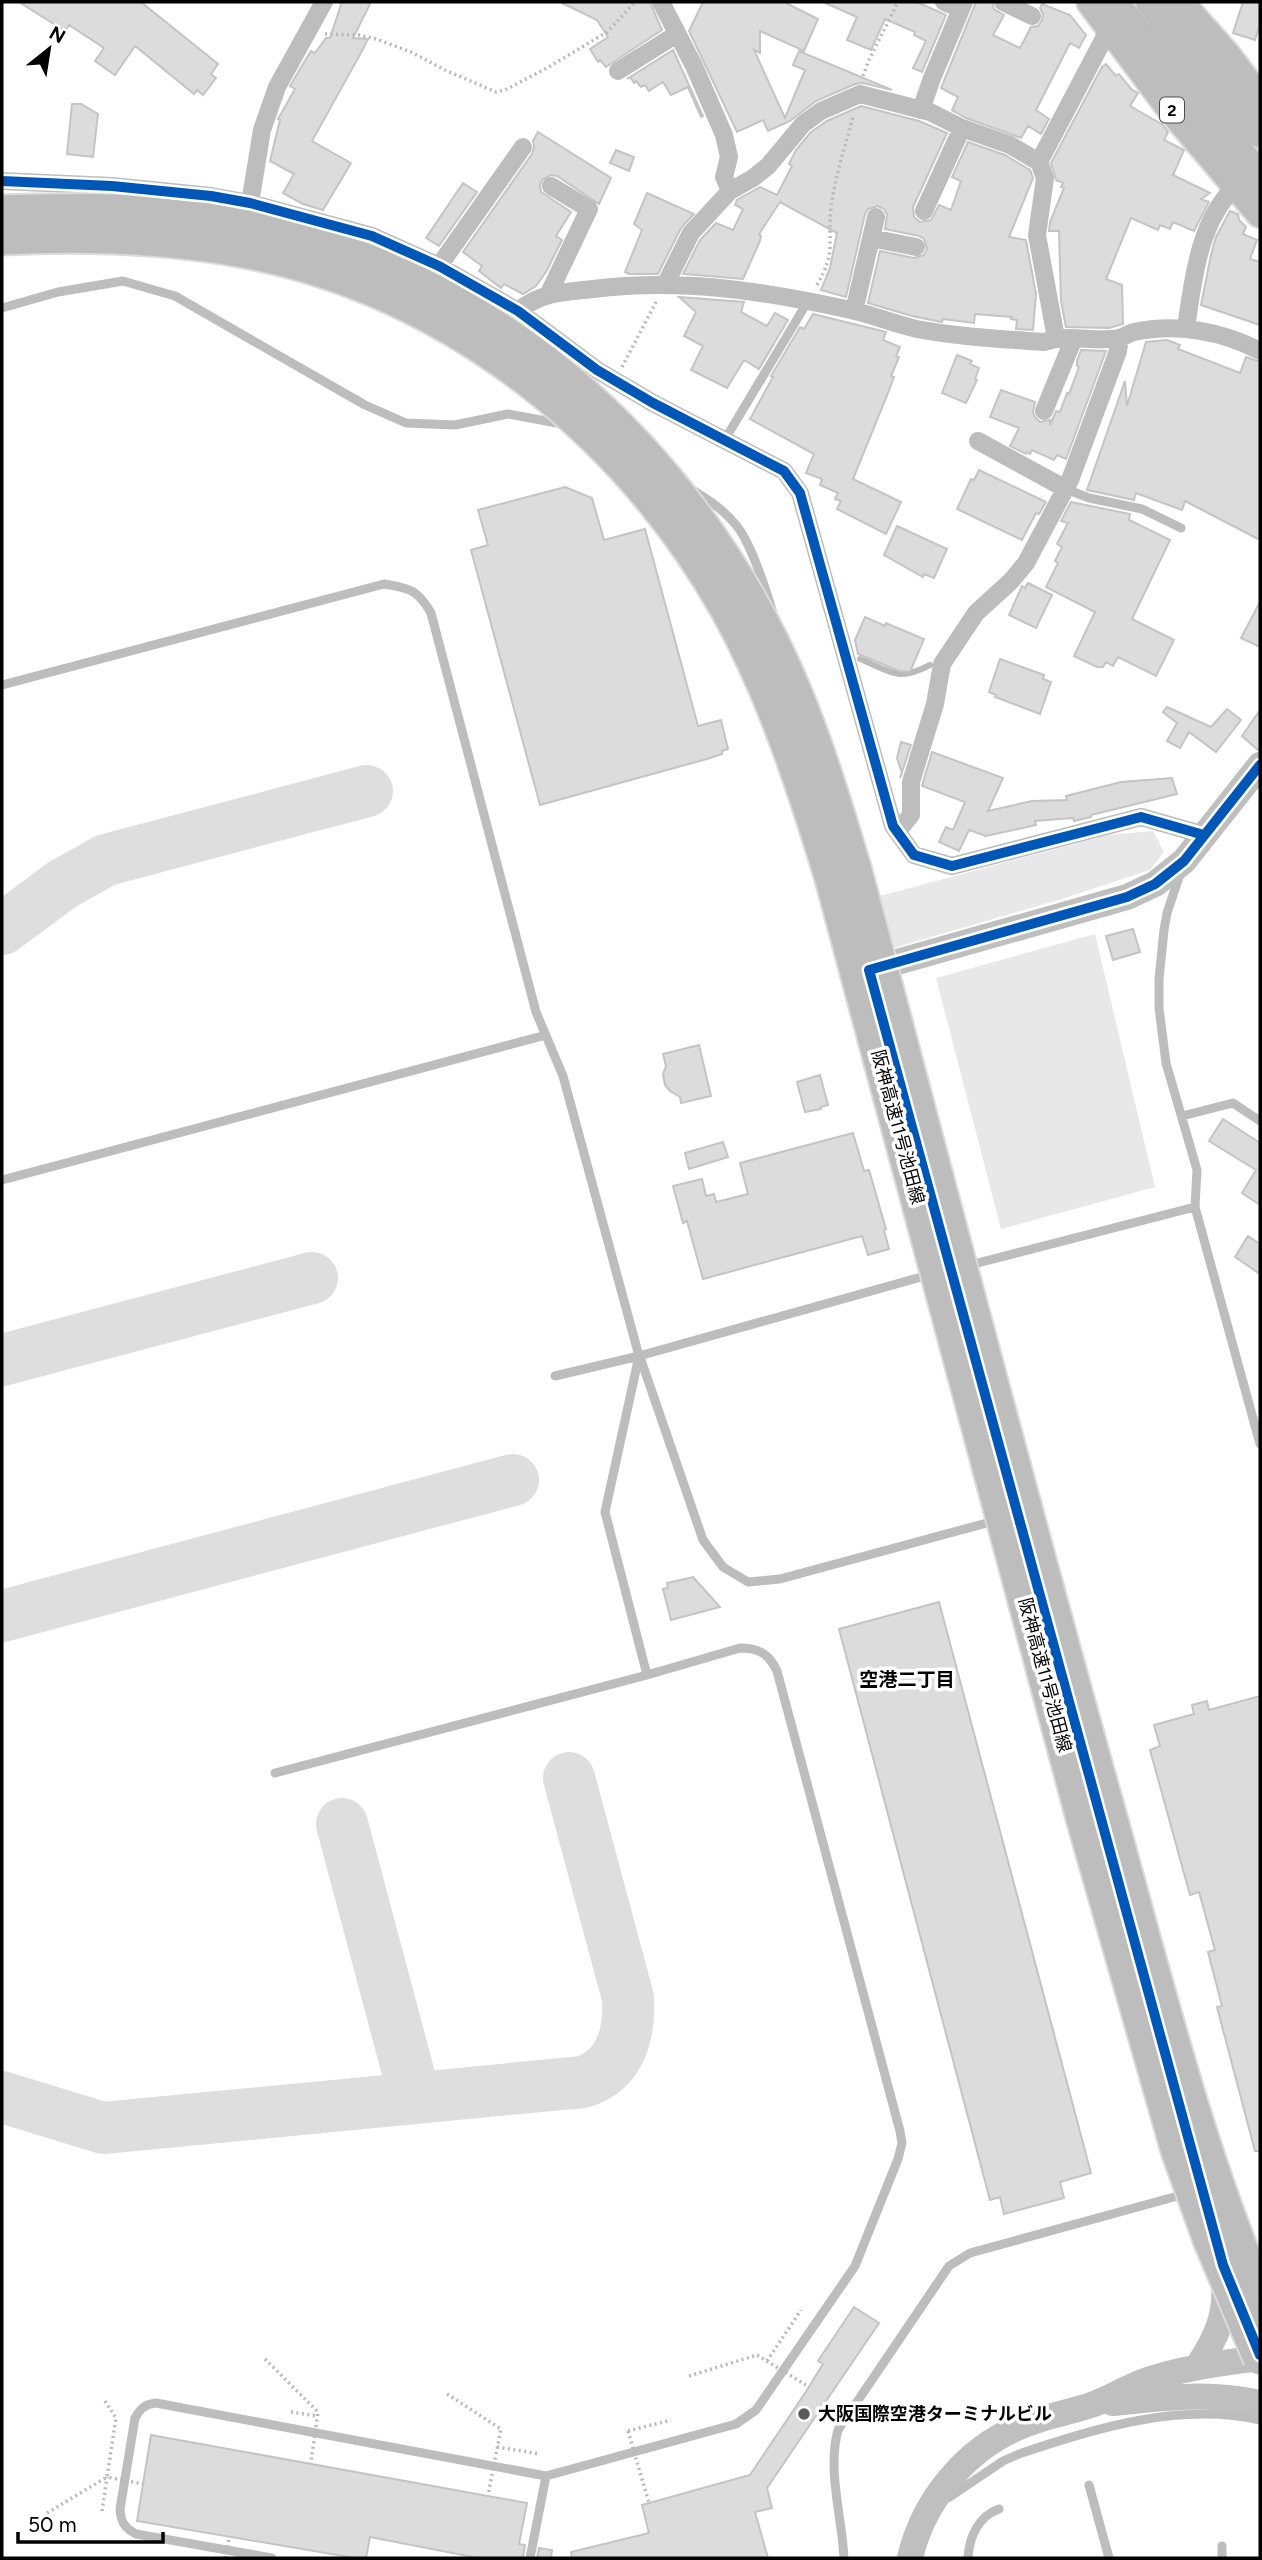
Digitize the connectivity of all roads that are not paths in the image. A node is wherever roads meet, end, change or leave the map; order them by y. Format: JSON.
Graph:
{"nodes":[{"id":1,"x":324,"y":2,"type":"edge"},
{"id":2,"x":661,"y":2,"type":"edge"},
{"id":3,"x":944,"y":2,"type":"edge"},
{"id":4,"x":1003,"y":2,"type":"edge"},
{"id":5,"x":1091,"y":2,"type":"edge"},
{"id":6,"x":1150,"y":2,"type":"edge"},
{"id":7,"x":1179,"y":2,"type":"edge"},
{"id":8,"x":962,"y":5,"type":"edge"},
{"id":9,"x":1112,"y":15,"type":"edge"},
{"id":10,"x":1032,"y":16,"type":"dead end"},
{"id":11,"x":677,"y":34,"type":"junction"},
{"id":12,"x":618,"y":71,"type":"dead end"},
{"id":13,"x":1260,"y":100,"type":"edge"},
{"id":14,"x":921,"y":110,"type":"junction"},
{"id":15,"x":962,"y":128,"type":"junction"},
{"id":16,"x":1260,"y":133,"type":"edge"},
{"id":17,"x":523,"y":146,"type":"dead end"},
{"id":18,"x":1039,"y":162,"type":"junction"},
{"id":19,"x":2,"y":181,"type":"edge"},
{"id":20,"x":1248,"y":181,"type":"edge"},
{"id":21,"x":551,"y":186,"type":"dead end"},
{"id":22,"x":730,"y":191,"type":"junction"},
{"id":23,"x":250,"y":204,"type":"junction"},
{"id":24,"x":924,"y":211,"type":"dead end"},
{"id":25,"x":2,"y":212,"type":"edge"},
{"id":26,"x":1260,"y":213,"type":"edge"},
{"id":27,"x":876,"y":216,"type":"dead end"},
{"id":28,"x":2,"y":238,"type":"edge"},
{"id":29,"x":871,"y":238,"type":"junction"},
{"id":30,"x":916,"y":247,"type":"dead end"},
{"id":31,"x":439,"y":266,"type":"junction"},
{"id":32,"x":666,"y":283,"type":"junction"},
{"id":33,"x":549,"y":293,"type":"junction"},
{"id":34,"x":808,"y":301,"type":"junction"},
{"id":35,"x":2,"y":308,"type":"edge"},
{"id":36,"x":519,"y":311,"type":"junction"},
{"id":37,"x":854,"y":311,"type":"junction"},
{"id":38,"x":1186,"y":328,"type":"junction"},
{"id":39,"x":1065,"y":338,"type":"junction"},
{"id":40,"x":1120,"y":338,"type":"junction"},
{"id":41,"x":1260,"y":351,"type":"edge"},
{"id":42,"x":1044,"y":411,"type":"dead end"},
{"id":43,"x":611,"y":439,"type":"dead end"},
{"id":44,"x":724,"y":441,"type":"junction"},
{"id":45,"x":978,"y":441,"type":"dead end"},
{"id":46,"x":623,"y":446,"type":"dead end"},
{"id":47,"x":1066,"y":489,"type":"junction"},
{"id":48,"x":1181,"y":528,"type":"dead end"},
{"id":49,"x":2,"y":685,"type":"edge"},
{"id":50,"x":1260,"y":765,"type":"edge"},
{"id":51,"x":830,"y":824,"type":"dead end"},
{"id":52,"x":897,"y":832,"type":"junction"},
{"id":53,"x":1204,"y":835,"type":"junction"},
{"id":54,"x":1184,"y":861,"type":"junction"},
{"id":55,"x":547,"y":1035,"type":"junction"},
{"id":56,"x":1182,"y":1116,"type":"junction"},
{"id":57,"x":1260,"y":1121,"type":"edge"},
{"id":58,"x":2,"y":1180,"type":"edge"},
{"id":59,"x":1195,"y":1207,"type":"junction"},
{"id":60,"x":950,"y":1270,"type":"junction"},
{"id":61,"x":639,"y":1356,"type":"junction"},
{"id":62,"x":555,"y":1376,"type":"dead end"},
{"id":63,"x":1260,"y":1444,"type":"edge"},
{"id":64,"x":1017,"y":1516,"type":"junction"},
{"id":65,"x":647,"y":1675,"type":"junction"},
{"id":66,"x":275,"y":1773,"type":"dead end"},
{"id":67,"x":1202,"y":2189,"type":"junction"},
{"id":68,"x":1223,"y":2265,"type":"junction"},
{"id":69,"x":1260,"y":2297,"type":"edge"},
{"id":70,"x":1260,"y":2357,"type":"edge"},
{"id":71,"x":1197,"y":2367,"type":"junction"},
{"id":72,"x":1260,"y":2403,"type":"edge"},
{"id":73,"x":1093,"y":2404,"type":"junction"},
{"id":74,"x":1260,"y":2420,"type":"edge"},
{"id":75,"x":547,"y":2476,"type":"junction"},
{"id":76,"x":1089,"y":2485,"type":"dead end"},
{"id":77,"x":999,"y":2509,"type":"dead end"},
{"id":78,"x":926,"y":2513,"type":"junction"},
{"id":79,"x":1222,"y":2546,"type":"dead end"},
{"id":80,"x":272,"y":2558,"type":"edge"},
{"id":81,"x":530,"y":2558,"type":"edge"},
{"id":82,"x":844,"y":2558,"type":"edge"},
{"id":83,"x":910,"y":2558,"type":"edge"},
{"id":84,"x":968,"y":2558,"type":"edge"},
{"id":85,"x":1109,"y":2558,"type":"edge"},
{"id":86,"x":1222,"y":2558,"type":"edge"}],
"edges":[{"from":1,"to":23,"type":"street"},
{"from":2,"to":11,"type":"street"},
{"from":3,"to":8,"type":"street"},
{"from":4,"to":10,"type":"street"},
{"from":5,"to":9,"type":"main road","number":"2"},
{"from":6,"to":16,"type":"main road"},
{"from":7,"to":13,"type":"main road"},
{"from":8,"to":14,"type":"street"},
{"from":9,"to":18,"type":"street"},
{"from":9,"to":20,"type":"main road","number":"2"},
{"from":11,"to":12,"type":"street"},
{"from":11,"to":22,"type":"street"},
{"from":14,"to":15,"type":"street"},
{"from":14,"to":22,"type":"street"},
{"from":15,"to":18,"type":"street"},
{"from":15,"to":24,"type":"street"},
{"from":17,"to":31,"type":"street"},
{"from":18,"to":39,"type":"street"},
{"from":19,"to":23,"type":"street"},
{"from":20,"to":26,"type":"main road","number":"2"},
{"from":20,"to":38,"type":"street"},
{"from":21,"to":33,"type":"street"},
{"from":22,"to":32,"type":"street"},
{"from":23,"to":31,"type":"street"},
{"from":25,"to":69,"type":"highway","name":"阪神高速11号池田線","bridge":true},
{"from":27,"to":29,"type":"street"},
{"from":28,"to":70,"type":"highway","name":"阪神高速11号池田線","bridge":true},
{"from":29,"to":30,"type":"street"},
{"from":29,"to":37,"type":"street"},
{"from":31,"to":36,"type":"street"},
{"from":32,"to":33,"type":"street"},
{"from":32,"to":34,"type":"street"},
{"from":33,"to":36,"type":"street"},
{"from":34,"to":37,"type":"street"},
{"from":34,"to":44,"type":"lane"},
{"from":35,"to":43,"type":"lane"},
{"from":36,"to":44,"type":"street"},
{"from":37,"to":39,"type":"street"},
{"from":38,"to":40,"type":"street"},
{"from":38,"to":41,"type":"street"},
{"from":39,"to":40,"type":"street"},
{"from":39,"to":42,"type":"street"},
{"from":40,"to":47,"type":"street"},
{"from":44,"to":52,"type":"street"},
{"from":45,"to":47,"type":"street"},
{"from":46,"to":51,"type":"lane"},
{"from":47,"to":48,"type":"lane"},
{"from":47,"to":52,"type":"street"},
{"from":49,"to":55,"type":"lane"},
{"from":50,"to":53,"type":"street"},
{"from":52,"to":53,"type":"street"},
{"from":53,"to":54,"type":"street"},
{"from":54,"to":56,"type":"lane"},
{"from":54,"to":60,"type":"street"},
{"from":55,"to":58,"type":"lane"},
{"from":55,"to":61,"type":"lane"},
{"from":56,"to":57,"type":"lane"},
{"from":56,"to":59,"type":"lane"},
{"from":59,"to":60,"type":"lane"},
{"from":59,"to":63,"type":"lane"},
{"from":60,"to":61,"type":"lane"},
{"from":60,"to":64,"type":"street"},
{"from":61,"to":62,"type":"lane"},
{"from":61,"to":64,"type":"lane"},
{"from":61,"to":65,"type":"lane"},
{"from":64,"to":67,"type":"street"},
{"from":65,"to":66,"type":"lane"},
{"from":65,"to":75,"type":"lane"},
{"from":67,"to":68,"type":"street"},
{"from":67,"to":82,"type":"lane"},
{"from":68,"to":70,"type":"street"},
{"from":68,"to":71,"type":"street"},
{"from":70,"to":71,"type":"street"},
{"from":71,"to":73,"type":"street"},
{"from":72,"to":73,"type":"street"},
{"from":73,"to":78,"type":"street"},
{"from":74,"to":78,"type":"lane"},
{"from":75,"to":80,"type":"lane"},
{"from":75,"to":81,"type":"lane"},
{"from":76,"to":85,"type":"lane"},
{"from":77,"to":84,"type":"lane"},
{"from":78,"to":83,"type":"street"},
{"from":79,"to":86,"type":"lane"}]}
